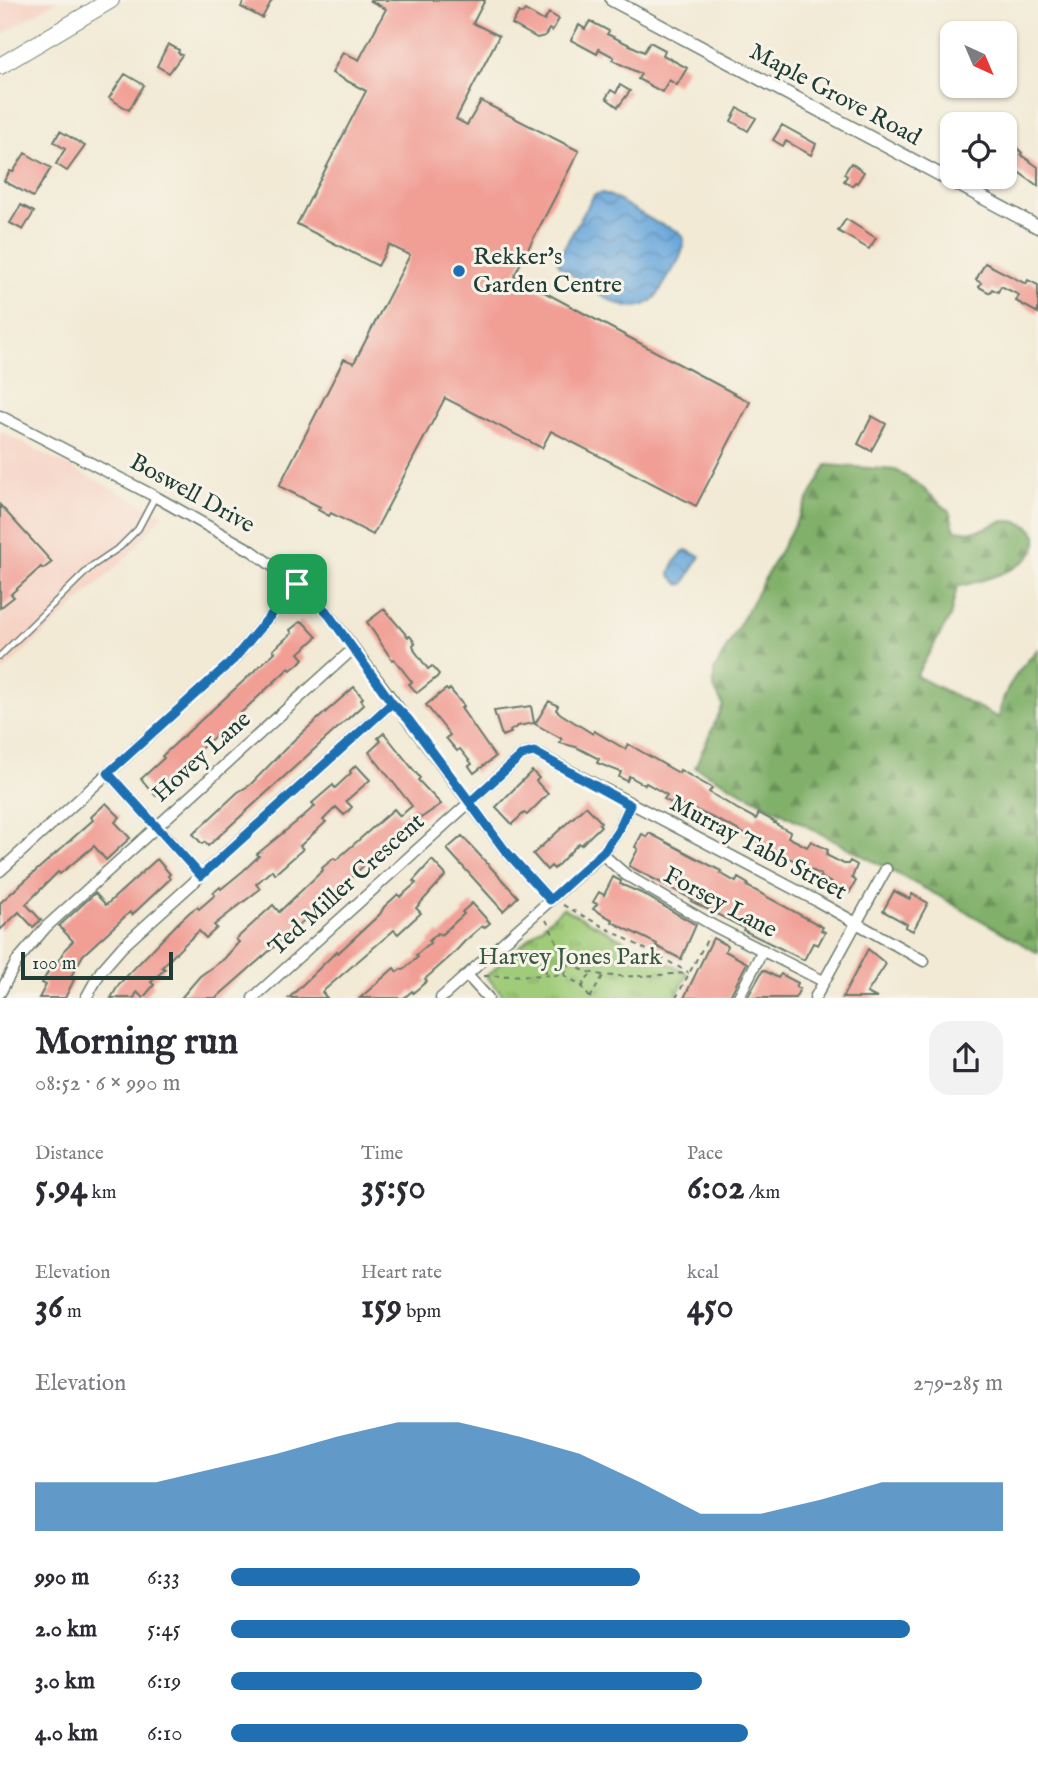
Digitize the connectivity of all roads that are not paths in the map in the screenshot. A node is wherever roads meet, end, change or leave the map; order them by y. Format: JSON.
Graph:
{"nodes":[{"id":1,"x":612,"y":0,"type":"edge"},
{"id":2,"x":102,"y":2,"type":"edge"},
{"id":3,"x":0,"y":66,"type":"edge"},
{"id":4,"x":1038,"y":227,"type":"edge"},
{"id":5,"x":0,"y":416,"type":"edge"},
{"id":6,"x":156,"y":496,"type":"junction"},
{"id":7,"x":297,"y":584,"type":"junction"},
{"id":8,"x":354,"y":649,"type":"junction"},
{"id":9,"x":0,"y":656,"type":"edge"},
{"id":10,"x":392,"y":703,"type":"junction"},
{"id":11,"x":108,"y":773,"type":"junction"},
{"id":12,"x":470,"y":802,"type":"junction"},
{"id":13,"x":630,"y":805,"type":"junction"},
{"id":14,"x":156,"y":827,"type":"junction"},
{"id":15,"x":602,"y":854,"type":"junction"},
{"id":16,"x":886,"y":869,"type":"dead end"},
{"id":17,"x":0,"y":871,"type":"edge"},
{"id":18,"x":201,"y":876,"type":"junction"},
{"id":19,"x":550,"y":900,"type":"junction"},
{"id":20,"x":856,"y":923,"type":"junction"},
{"id":21,"x":762,"y":950,"type":"junction"},
{"id":22,"x":924,"y":961,"type":"dead end"},
{"id":23,"x":467,"y":975,"type":"junction"},
{"id":24,"x":824,"y":981,"type":"junction"},
{"id":25,"x":0,"y":993,"type":"edge"},
{"id":26,"x":86,"y":998,"type":"edge"},
{"id":27,"x":253,"y":998,"type":"edge"},
{"id":28,"x":441,"y":998,"type":"edge"},
{"id":29,"x":488,"y":998,"type":"edge"},
{"id":30,"x":738,"y":998,"type":"edge"},
{"id":31,"x":815,"y":998,"type":"edge"}],
"edges":[{"from":1,"to":4,"type":"street","name":"Maple Grove Road"},
{"from":2,"to":3,"type":"main road"},
{"from":5,"to":6,"type":"street","name":"Boswell Drive"},
{"from":6,"to":7,"type":"street","name":"Boswell Drive"},
{"from":6,"to":9,"type":"lane"},
{"from":7,"to":8,"type":"street","name":"Boswell Drive"},
{"from":7,"to":11,"type":"street"},
{"from":8,"to":10,"type":"street","name":"Boswell Drive"},
{"from":8,"to":14,"type":"street","name":"Hovey Lane"},
{"from":10,"to":12,"type":"street","name":"Boswell Drive"},
{"from":10,"to":18,"type":"street"},
{"from":11,"to":14,"type":"street"},
{"from":11,"to":17,"type":"street"},
{"from":12,"to":13,"type":"street","name":"Murray Tabb Street"},
{"from":12,"to":19,"type":"street","name":"Boswell Drive"},
{"from":12,"to":27,"type":"street","name":"Ted Miller Crescent"},
{"from":13,"to":15,"type":"street"},
{"from":13,"to":20,"type":"street","name":"Murray Tabb Street"},
{"from":14,"to":18,"type":"street"},
{"from":14,"to":25,"type":"street","name":"Hovey Lane"},
{"from":15,"to":19,"type":"street"},
{"from":15,"to":21,"type":"street","name":"Forsey Lane"},
{"from":16,"to":20,"type":"street"},
{"from":18,"to":26,"type":"street"},
{"from":19,"to":23,"type":"street"},
{"from":20,"to":22,"type":"street","name":"Murray Tabb Street"},
{"from":20,"to":24,"type":"street"},
{"from":21,"to":24,"type":"street","name":"Forsey Lane"},
{"from":21,"to":30,"type":"street"},
{"from":23,"to":28,"type":"street"},
{"from":23,"to":29,"type":"street"},
{"from":24,"to":31,"type":"street"}]}
